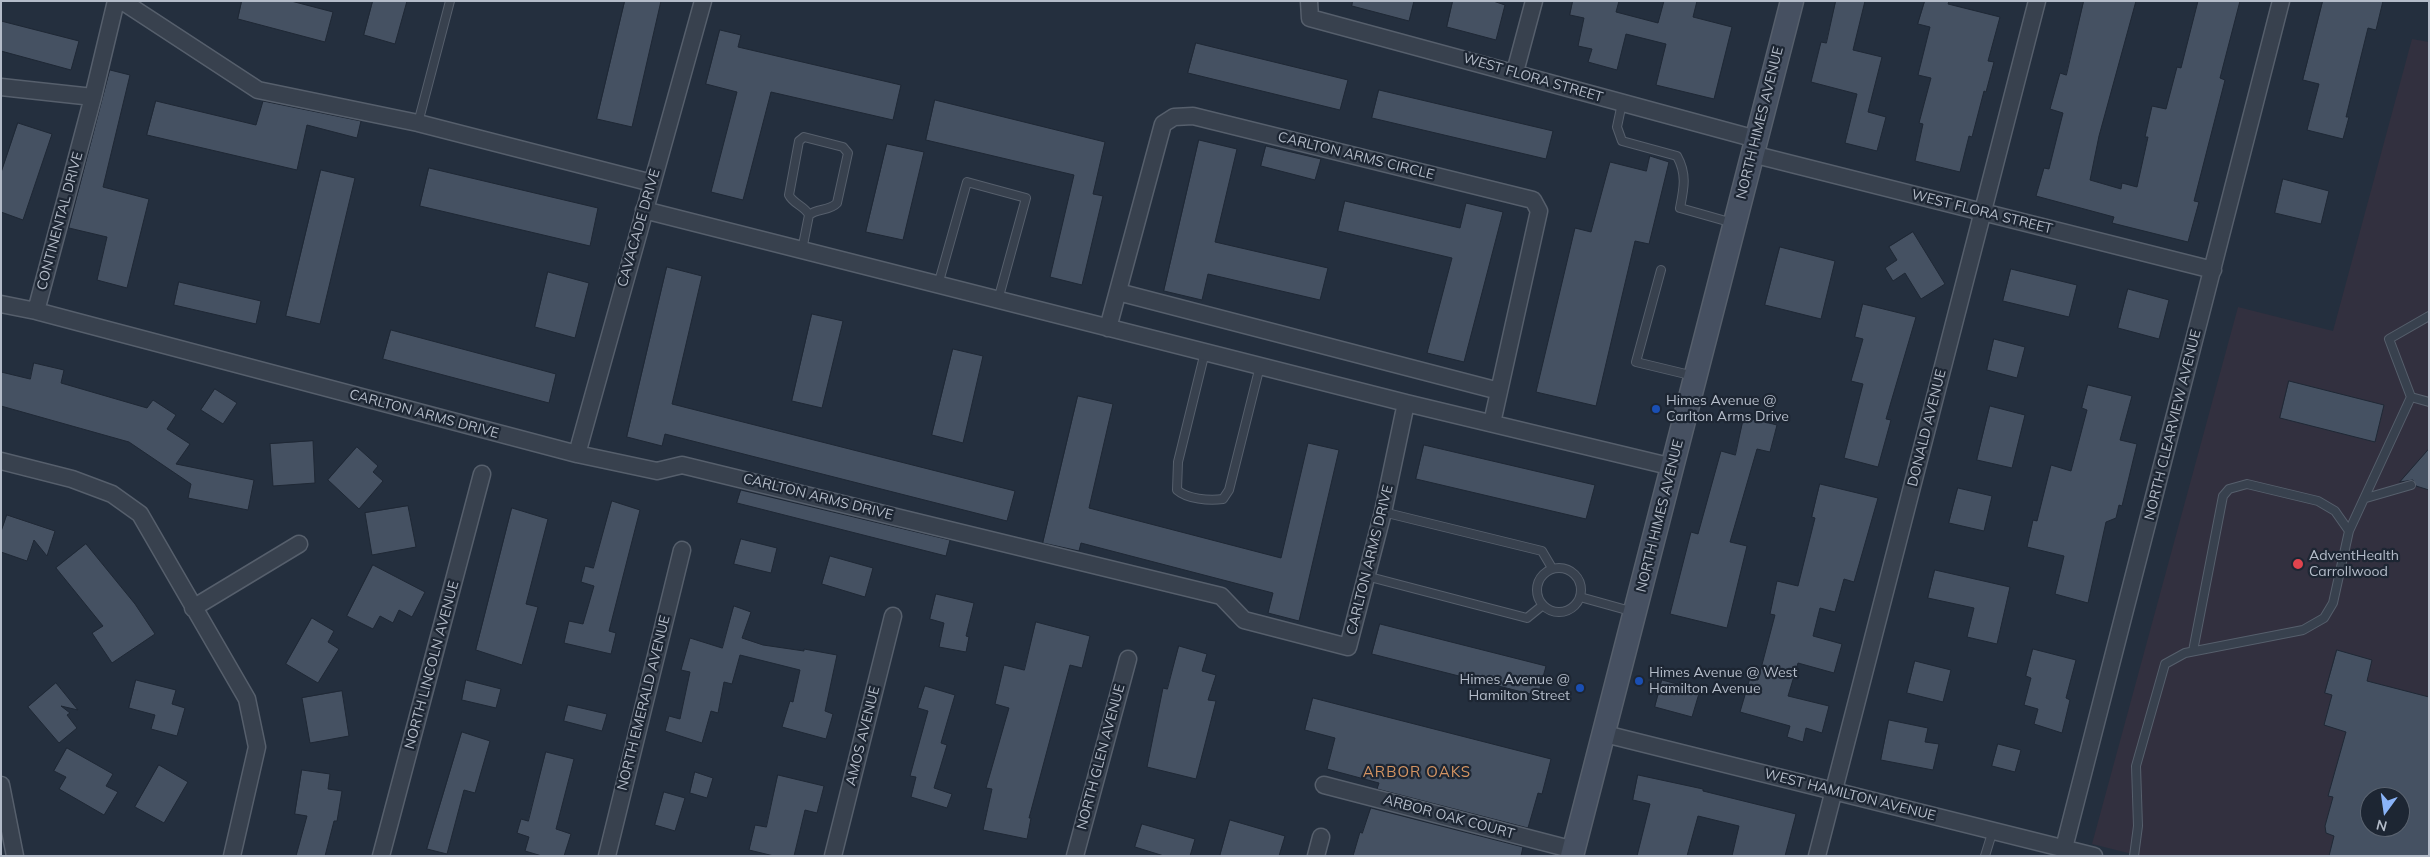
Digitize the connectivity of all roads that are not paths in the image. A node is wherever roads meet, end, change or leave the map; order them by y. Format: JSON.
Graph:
{"nodes":[{"id":1,"x":116,"y":1,"type":"edge"},
{"id":2,"x":122,"y":1,"type":"edge"},
{"id":3,"x":450,"y":1,"type":"edge"},
{"id":4,"x":703,"y":1,"type":"edge"},
{"id":5,"x":1309,"y":1,"type":"edge"},
{"id":6,"x":1534,"y":1,"type":"edge"},
{"id":7,"x":1792,"y":1,"type":"edge"},
{"id":8,"x":2036,"y":1,"type":"edge"},
{"id":9,"x":2281,"y":1,"type":"edge"},
{"id":10,"x":1515,"y":72,"type":"junction"},
{"id":11,"x":1,"y":87,"type":"edge"},
{"id":12,"x":93,"y":98,"type":"junction"},
{"id":13,"x":1622,"y":103,"type":"junction"},
{"id":14,"x":418,"y":123,"type":"junction"},
{"id":15,"x":1754,"y":147,"type":"junction"},
{"id":16,"x":652,"y":183,"type":"junction"},
{"id":17,"x":644,"y":210,"type":"junction"},
{"id":18,"x":1982,"y":212,"type":"junction"},
{"id":19,"x":809,"y":215,"type":"junction"},
{"id":20,"x":1735,"y":223,"type":"junction"},
{"id":21,"x":802,"y":250,"type":"junction"},
{"id":22,"x":1661,"y":270,"type":"dead end"},
{"id":23,"x":2213,"y":270,"type":"junction"},
{"id":24,"x":938,"y":285,"type":"junction"},
{"id":25,"x":1118,"y":292,"type":"junction"},
{"id":26,"x":998,"y":300,"type":"junction"},
{"id":27,"x":1,"y":304,"type":"edge"},
{"id":28,"x":36,"y":311,"type":"junction"},
{"id":29,"x":2429,"y":316,"type":"edge"},
{"id":30,"x":1108,"y":328,"type":"junction"},
{"id":31,"x":1205,"y":352,"type":"junction"},
{"id":32,"x":1260,"y":366,"type":"junction"},
{"id":33,"x":1696,"y":376,"type":"junction"},
{"id":34,"x":1499,"y":391,"type":"junction"},
{"id":35,"x":2410,"y":397,"type":"junction"},
{"id":36,"x":1406,"y":402,"type":"junction"},
{"id":37,"x":2429,"y":402,"type":"edge"},
{"id":38,"x":1492,"y":423,"type":"junction"},
{"id":39,"x":577,"y":454,"type":"junction"},
{"id":40,"x":1,"y":461,"type":"edge"},
{"id":41,"x":1673,"y":467,"type":"junction"},
{"id":42,"x":482,"y":474,"type":"dead end"},
{"id":43,"x":2410,"y":485,"type":"dead end"},
{"id":44,"x":2366,"y":498,"type":"junction"},
{"id":45,"x":1383,"y":512,"type":"junction"},
{"id":46,"x":2350,"y":531,"type":"junction"},
{"id":47,"x":299,"y":544,"type":"dead end"},
{"id":48,"x":682,"y":550,"type":"dead end"},
{"id":49,"x":1552,"y":568,"type":"junction"},
{"id":50,"x":1366,"y":576,"type":"junction"},
{"id":51,"x":1580,"y":597,"type":"junction"},
{"id":52,"x":1543,"y":605,"type":"junction"},
{"id":53,"x":193,"y":608,"type":"junction"},
{"id":54,"x":1636,"y":613,"type":"junction"},
{"id":55,"x":893,"y":616,"type":"dead end"},
{"id":56,"x":2193,"y":651,"type":"junction"},
{"id":57,"x":1128,"y":659,"type":"dead end"},
{"id":58,"x":1605,"y":734,"type":"junction"},
{"id":59,"x":1,"y":785,"type":"edge"},
{"id":60,"x":1324,"y":785,"type":"dead end"},
{"id":61,"x":1835,"y":791,"type":"junction"},
{"id":62,"x":1992,"y":830,"type":"junction"},
{"id":63,"x":1321,"y":837,"type":"dead end"},
{"id":64,"x":2064,"y":848,"type":"junction"},
{"id":65,"x":1573,"y":853,"type":"edge"},
{"id":66,"x":15,"y":856,"type":"edge"},
{"id":67,"x":232,"y":856,"type":"edge"},
{"id":68,"x":381,"y":856,"type":"edge"},
{"id":69,"x":607,"y":856,"type":"edge"},
{"id":70,"x":833,"y":856,"type":"edge"},
{"id":71,"x":1075,"y":856,"type":"edge"},
{"id":72,"x":1316,"y":856,"type":"edge"},
{"id":73,"x":1817,"y":856,"type":"edge"},
{"id":74,"x":1985,"y":856,"type":"edge"},
{"id":75,"x":2094,"y":856,"type":"edge"},
{"id":76,"x":2134,"y":856,"type":"edge"}],
"edges":[{"from":1,"to":12,"type":"street","name":"CONTINENTAL DRIVE"},
{"from":2,"to":14,"type":"street"},
{"from":3,"to":14,"type":"lane"},
{"from":4,"to":16,"type":"street","name":"CAVACADE DRIVE"},
{"from":5,"to":10,"type":"street","name":"WEST FLORA STREET"},
{"from":6,"to":10,"type":"street"},
{"from":7,"to":15,"type":"street","name":"NORTH HIMES AVENUE"},
{"from":8,"to":18,"type":"street","name":"DONALD AVENUE"},
{"from":9,"to":23,"type":"street","name":"NORTH CLEARVIEW AVENUE"},
{"from":10,"to":13,"type":"street","name":"WEST FLORA STREET"},
{"from":11,"to":12,"type":"street"},
{"from":12,"to":28,"type":"street","name":"CONTINENTAL DRIVE"},
{"from":13,"to":15,"type":"street","name":"WEST FLORA STREET"},
{"from":13,"to":20,"type":"lane"},
{"from":14,"to":16,"type":"street"},
{"from":15,"to":18,"type":"street","name":"WEST FLORA STREET"},
{"from":15,"to":20,"type":"street","name":"NORTH HIMES AVENUE"},
{"from":16,"to":17,"type":"street","name":"CAVACADE DRIVE"},
{"from":17,"to":21,"type":"street"},
{"from":17,"to":39,"type":"street","name":"CAVACADE DRIVE"},
{"from":18,"to":23,"type":"street","name":"WEST FLORA STREET"},
{"from":18,"to":61,"type":"street","name":"DONALD AVENUE"},
{"from":19,"to":19,"type":"lane"},
{"from":19,"to":21,"type":"lane"},
{"from":20,"to":33,"type":"street","name":"NORTH HIMES AVENUE"},
{"from":21,"to":24,"type":"street"},
{"from":22,"to":33,"type":"lane"},
{"from":23,"to":64,"type":"street","name":"NORTH CLEARVIEW AVENUE"},
{"from":24,"to":26,"type":"street"},
{"from":24,"to":26,"type":"lane"},
{"from":25,"to":30,"type":"street","name":"CARLTON ARMS CIRCLE"},
{"from":25,"to":34,"type":"street"},
{"from":25,"to":34,"type":"street","name":"CARLTON ARMS CIRCLE"},
{"from":26,"to":30,"type":"street"},
{"from":27,"to":28,"type":"street"},
{"from":28,"to":39,"type":"street","name":"CARLTON ARMS DRIVE"},
{"from":29,"to":35,"type":"lane"},
{"from":30,"to":31,"type":"street"},
{"from":31,"to":32,"type":"street"},
{"from":31,"to":32,"type":"lane"},
{"from":32,"to":36,"type":"street"},
{"from":33,"to":41,"type":"street","name":"NORTH HIMES AVENUE"},
{"from":34,"to":38,"type":"street","name":"CARLTON ARMS CIRCLE"},
{"from":35,"to":37,"type":"lane"},
{"from":35,"to":44,"type":"lane"},
{"from":36,"to":38,"type":"street"},
{"from":36,"to":45,"type":"street","name":"CARLTON ARMS DRIVE"},
{"from":38,"to":41,"type":"street"},
{"from":39,"to":50,"type":"street","name":"CARLTON ARMS DRIVE"},
{"from":40,"to":53,"type":"street"},
{"from":41,"to":54,"type":"street","name":"NORTH HIMES AVENUE"},
{"from":42,"to":68,"type":"street","name":"NORTH LINCOLN AVENUE"},
{"from":43,"to":44,"type":"lane"},
{"from":44,"to":46,"type":"lane"},
{"from":45,"to":49,"type":"lane"},
{"from":45,"to":50,"type":"street","name":"CARLTON ARMS DRIVE"},
{"from":46,"to":56,"type":"lane"},
{"from":46,"to":56,"type":"lane"},
{"from":47,"to":53,"type":"street"},
{"from":48,"to":69,"type":"street","name":"NORTH EMERALD AVENUE"},
{"from":49,"to":51,"type":"lane"},
{"from":49,"to":52,"type":"lane"},
{"from":50,"to":52,"type":"lane"},
{"from":51,"to":52,"type":"lane"},
{"from":51,"to":54,"type":"lane"},
{"from":53,"to":67,"type":"street"},
{"from":54,"to":58,"type":"street","name":"NORTH HIMES AVENUE"},
{"from":55,"to":70,"type":"street","name":"AMOS AVENUE"},
{"from":56,"to":76,"type":"lane"},
{"from":57,"to":71,"type":"street","name":"NORTH GLEN AVENUE"},
{"from":58,"to":61,"type":"street","name":"WEST HAMILTON AVENUE"},
{"from":58,"to":65,"type":"street","name":"NORTH HIMES AVENUE"},
{"from":59,"to":66,"type":"street"},
{"from":60,"to":65,"type":"street","name":"ARBOR OAK COURT"},
{"from":61,"to":62,"type":"street","name":"WEST HAMILTON AVENUE"},
{"from":61,"to":73,"type":"street","name":"DONALD AVENUE"},
{"from":62,"to":64,"type":"street","name":"WEST HAMILTON AVENUE"},
{"from":62,"to":74,"type":"lane"},
{"from":63,"to":72,"type":"street"},
{"from":64,"to":75,"type":"street","name":"WEST HAMILTON AVENUE"}]}
